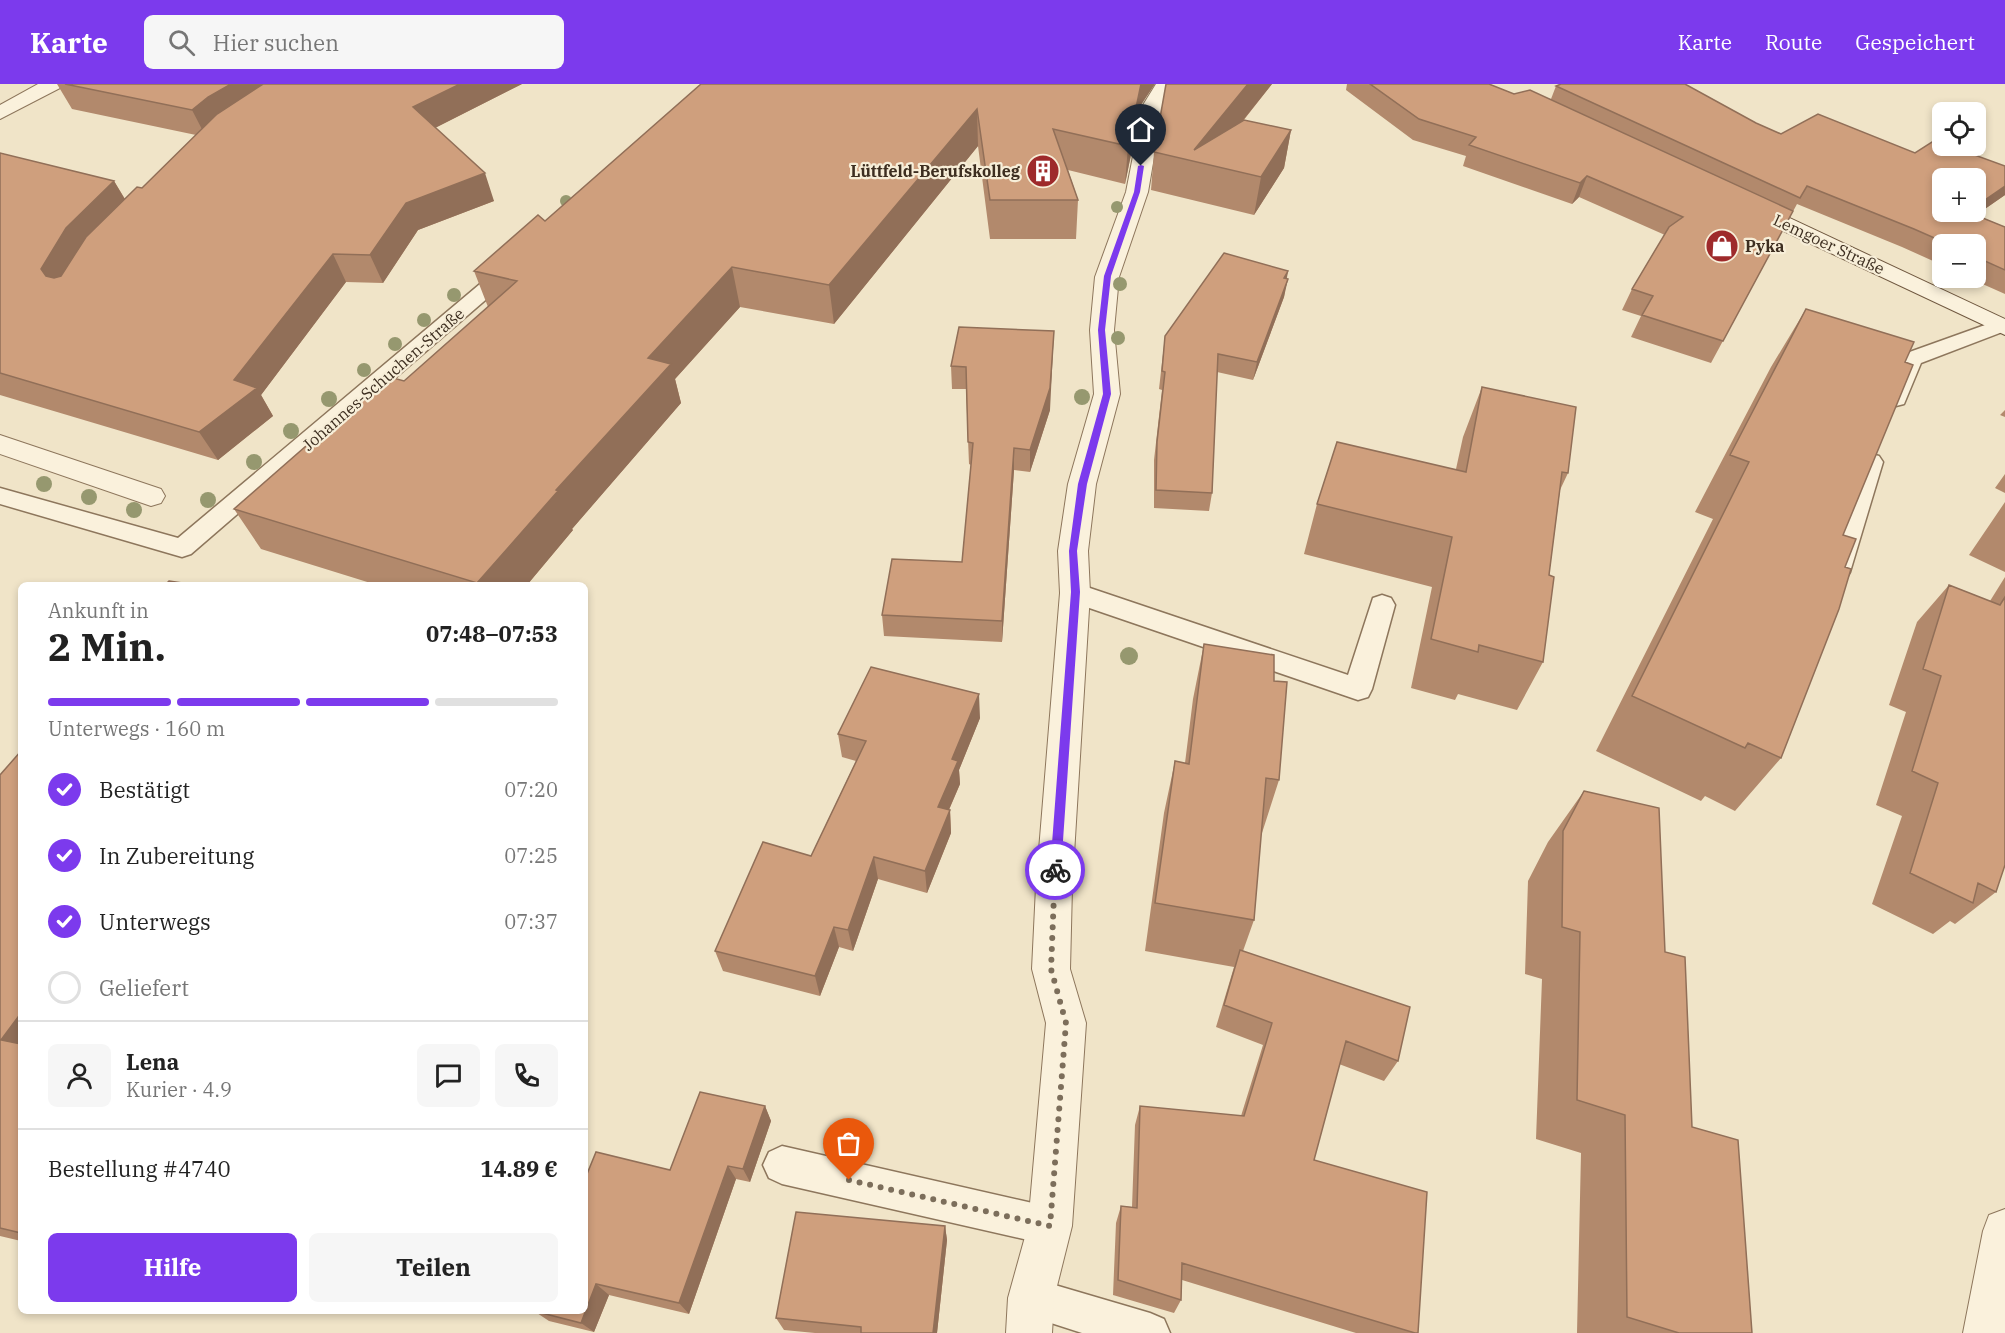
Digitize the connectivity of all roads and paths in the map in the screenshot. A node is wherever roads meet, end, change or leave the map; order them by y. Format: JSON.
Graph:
{"nodes":[{"id":1,"x":53,"y":84,"type":"edge"},
{"id":2,"x":1169,"y":84,"type":"edge"},
{"id":3,"x":0,"y":113,"type":"edge"},
{"id":4,"x":1728,"y":197,"type":"edge"},
{"id":5,"x":528,"y":254,"type":"edge"},
{"id":6,"x":2002,"y":327,"type":"edge"},
{"id":7,"x":0,"y":444,"type":"edge"},
{"id":8,"x":0,"y":496,"type":"edge"},
{"id":9,"x":151,"y":496,"type":"dead end"},
{"id":10,"x":1832,"y":590,"type":"edge"},
{"id":11,"x":1075,"y":592,"type":"junction"},
{"id":12,"x":1382,"y":605,"type":"dead end"},
{"id":13,"x":782,"y":1165,"type":"dead end"},
{"id":14,"x":1050,"y":1226,"type":"junction"},
{"id":15,"x":2005,"y":1231,"type":"edge"},
{"id":16,"x":1030,"y":1316,"type":"edge"},
{"id":17,"x":1150,"y":1333,"type":"edge"},
{"id":18,"x":1986,"y":1333,"type":"edge"}],
"edges":[{"from":1,"to":3,"type":"street"},
{"from":2,"to":11,"type":"street"},
{"from":4,"to":6,"type":"street","name":"Lemgoer Straße"},
{"from":5,"to":8,"type":"lane","name":"Johannes-Schuchen-Straße"},
{"from":6,"to":10,"type":"lane"},
{"from":7,"to":9,"type":"street"},
{"from":11,"to":12,"type":"lane"},
{"from":11,"to":14,"type":"street"},
{"from":13,"to":14,"type":"lane"},
{"from":14,"to":16,"type":"street"},
{"from":15,"to":18,"type":"street"},
{"from":16,"to":17,"type":"lane"}]}
